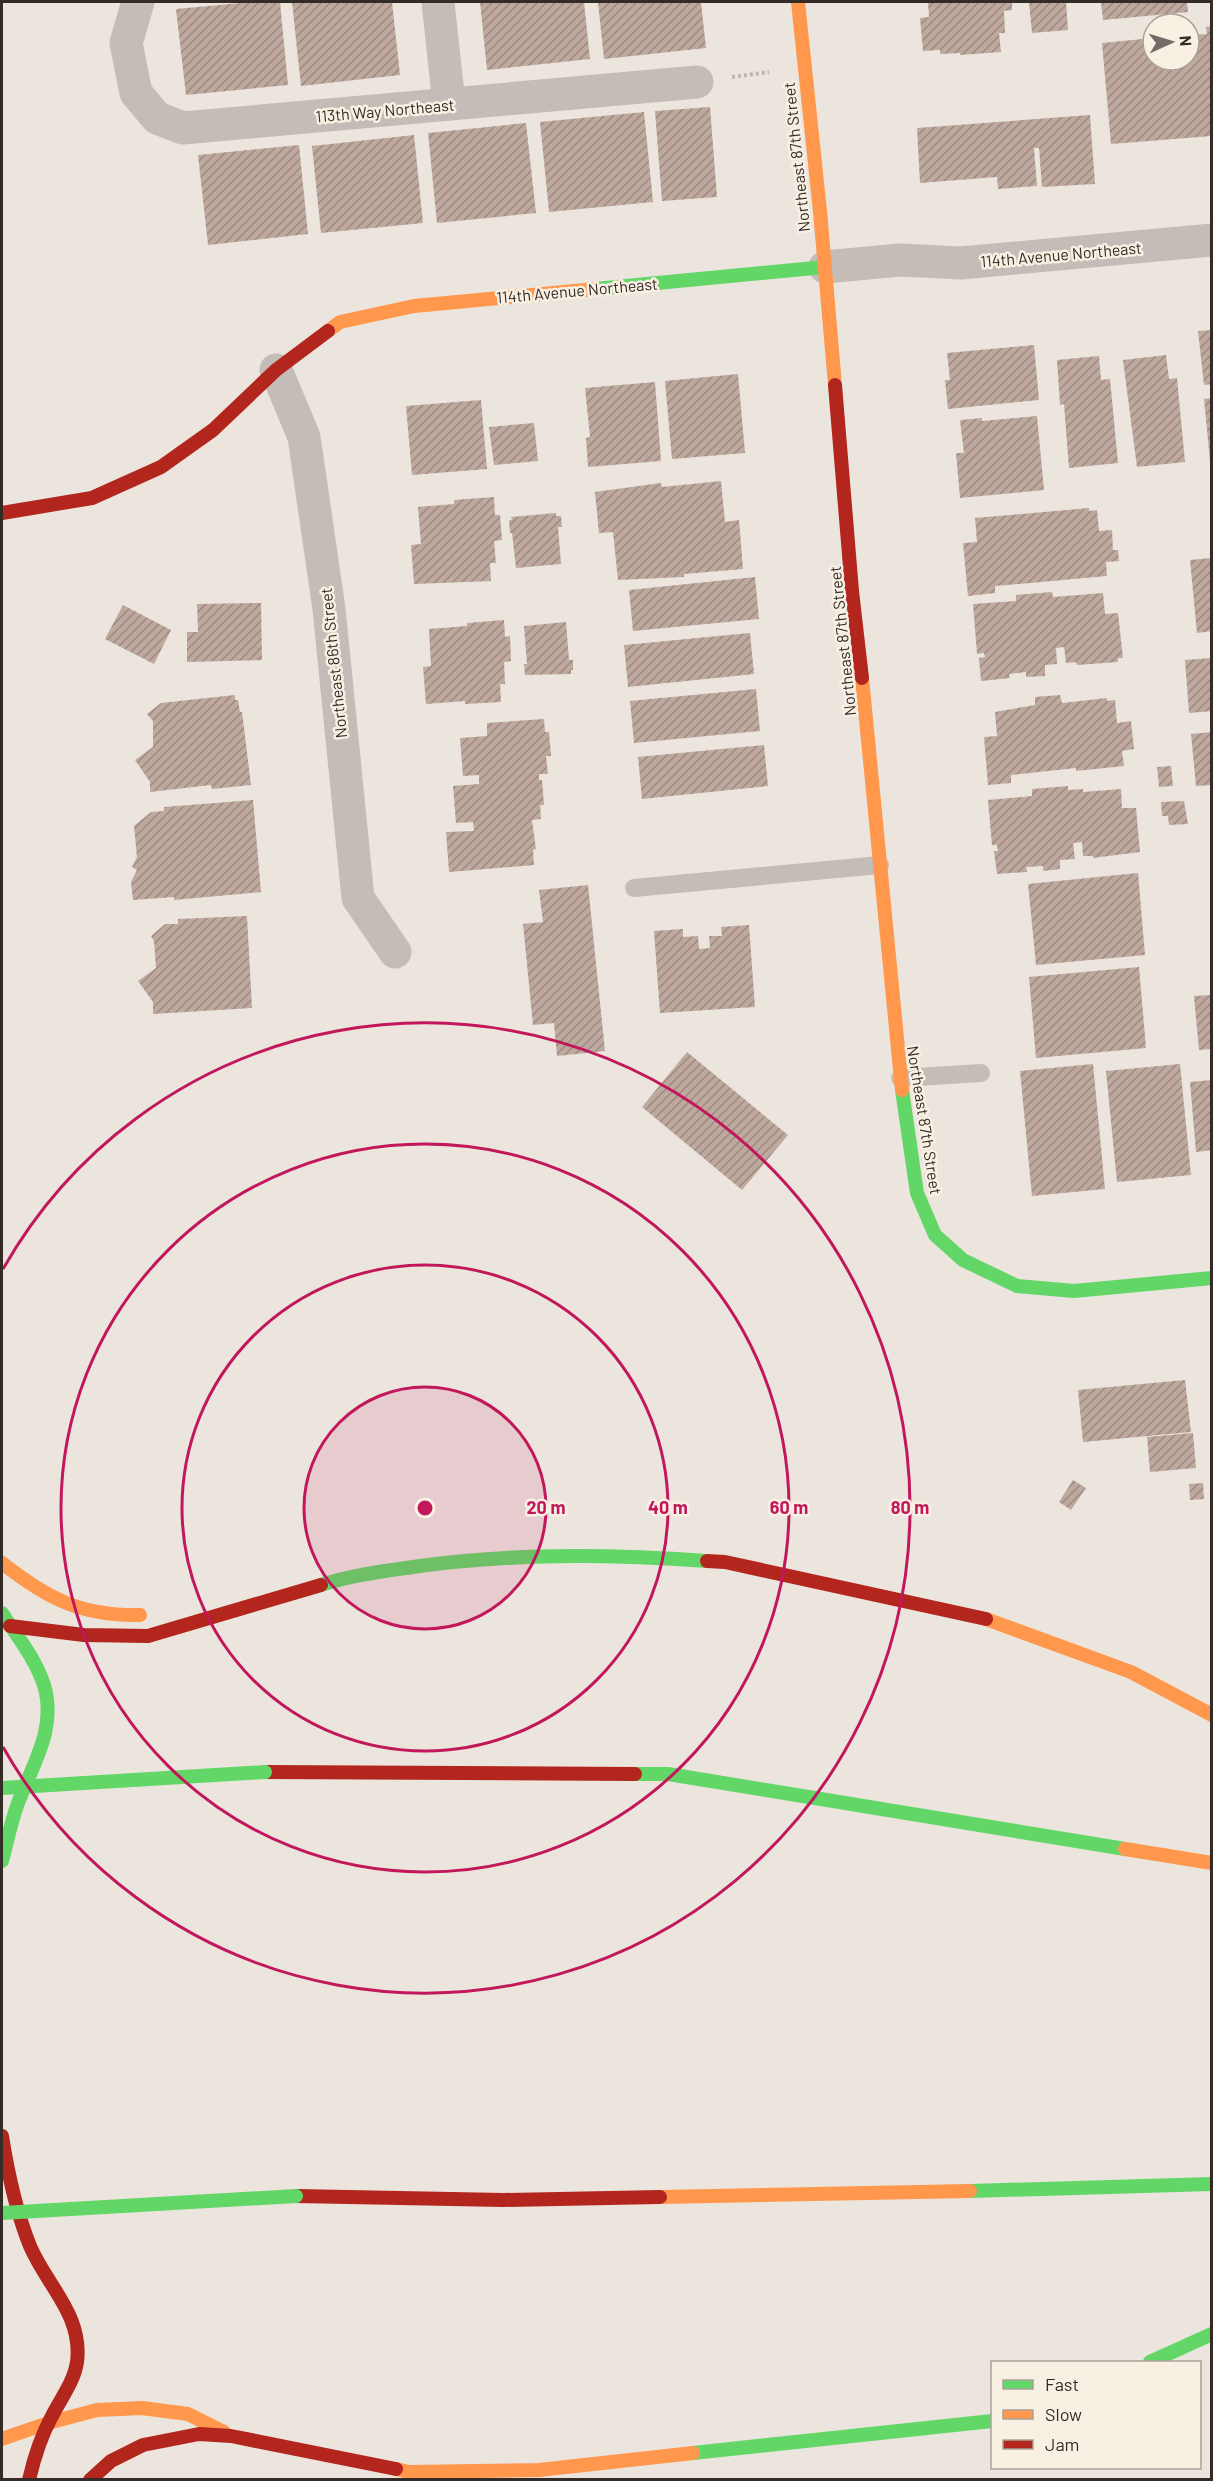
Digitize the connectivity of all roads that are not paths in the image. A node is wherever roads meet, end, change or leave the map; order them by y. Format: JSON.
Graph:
{"nodes":[{"id":1,"x":138,"y":2,"type":"edge"},
{"id":2,"x":438,"y":2,"type":"edge"},
{"id":3,"x":798,"y":2,"type":"edge"},
{"id":4,"x":697,"y":82,"type":"road end"},
{"id":5,"x":449,"y":104,"type":"junction"},
{"id":6,"x":1212,"y":240,"type":"edge"},
{"id":7,"x":825,"y":267,"type":"junction"},
{"id":8,"x":276,"y":370,"type":"junction"},
{"id":9,"x":2,"y":513,"type":"edge"},
{"id":10,"x":880,"y":865,"type":"junction"},
{"id":11,"x":634,"y":888,"type":"dead end"},
{"id":12,"x":395,"y":951,"type":"dead end"},
{"id":13,"x":981,"y":1073,"type":"dead end"},
{"id":14,"x":900,"y":1078,"type":"junction"},
{"id":15,"x":1212,"y":1278,"type":"edge"},
{"id":16,"x":2,"y":1563,"type":"edge"},
{"id":17,"x":250,"y":1607,"type":"junction"},
{"id":18,"x":2,"y":1613,"type":"edge"},
{"id":19,"x":182,"y":1613,"type":"dead end"},
{"id":20,"x":159,"y":1615,"type":"dead end"},
{"id":21,"x":6,"y":1625,"type":"edge"},
{"id":22,"x":1212,"y":1715,"type":"edge"},
{"id":23,"x":2,"y":1788,"type":"edge"},
{"id":24,"x":2,"y":1861,"type":"edge"},
{"id":25,"x":1212,"y":1863,"type":"edge"},
{"id":26,"x":2,"y":2136,"type":"edge"},
{"id":27,"x":1212,"y":2184,"type":"edge"},
{"id":28,"x":2,"y":2213,"type":"edge"},
{"id":29,"x":1212,"y":2334,"type":"edge"},
{"id":30,"x":1151,"y":2361,"type":"edge"},
{"id":31,"x":991,"y":2421,"type":"edge"},
{"id":32,"x":48,"y":2422,"type":"junction"},
{"id":33,"x":231,"y":2436,"type":"junction"},
{"id":34,"x":2,"y":2439,"type":"edge"},
{"id":35,"x":29,"y":2480,"type":"edge"},
{"id":36,"x":90,"y":2480,"type":"edge"}],
"edges":[{"from":1,"to":5,"type":"street","name":"113th Way Northeast"},
{"from":2,"to":5,"type":"street"},
{"from":3,"to":7,"type":"main road","name":"Northeast 87th Street"},
{"from":4,"to":5,"type":"street","name":"113th Way Northeast"},
{"from":6,"to":7,"type":"street","name":"114th Avenue Northeast"},
{"from":7,"to":8,"type":"main road","name":"114th Avenue Northeast"},
{"from":7,"to":10,"type":"main road","name":"Northeast 87th Street"},
{"from":8,"to":9,"type":"main road","name":"114th Avenue Northeast"},
{"from":8,"to":12,"type":"street","name":"Northeast 86th Street"},
{"from":10,"to":11,"type":"lane"},
{"from":10,"to":14,"type":"main road","name":"Northeast 87th Street"},
{"from":13,"to":14,"type":"lane"},
{"from":14,"to":15,"type":"main road","name":"Northeast 87th Street"},
{"from":16,"to":20,"type":"main road"},
{"from":17,"to":19,"type":"main road"},
{"from":17,"to":21,"type":"main road"},
{"from":17,"to":22,"type":"main road"},
{"from":18,"to":21,"type":"main road"},
{"from":21,"to":24,"type":"main road"},
{"from":23,"to":25,"type":"main road","bridge":true},
{"from":26,"to":32,"type":"main road"},
{"from":27,"to":28,"type":"main road","bridge":true},
{"from":29,"to":30,"type":"main road"},
{"from":31,"to":33,"type":"main road"},
{"from":32,"to":33,"type":"main road"},
{"from":32,"to":34,"type":"main road"},
{"from":32,"to":35,"type":"main road"},
{"from":33,"to":36,"type":"main road"}]}
